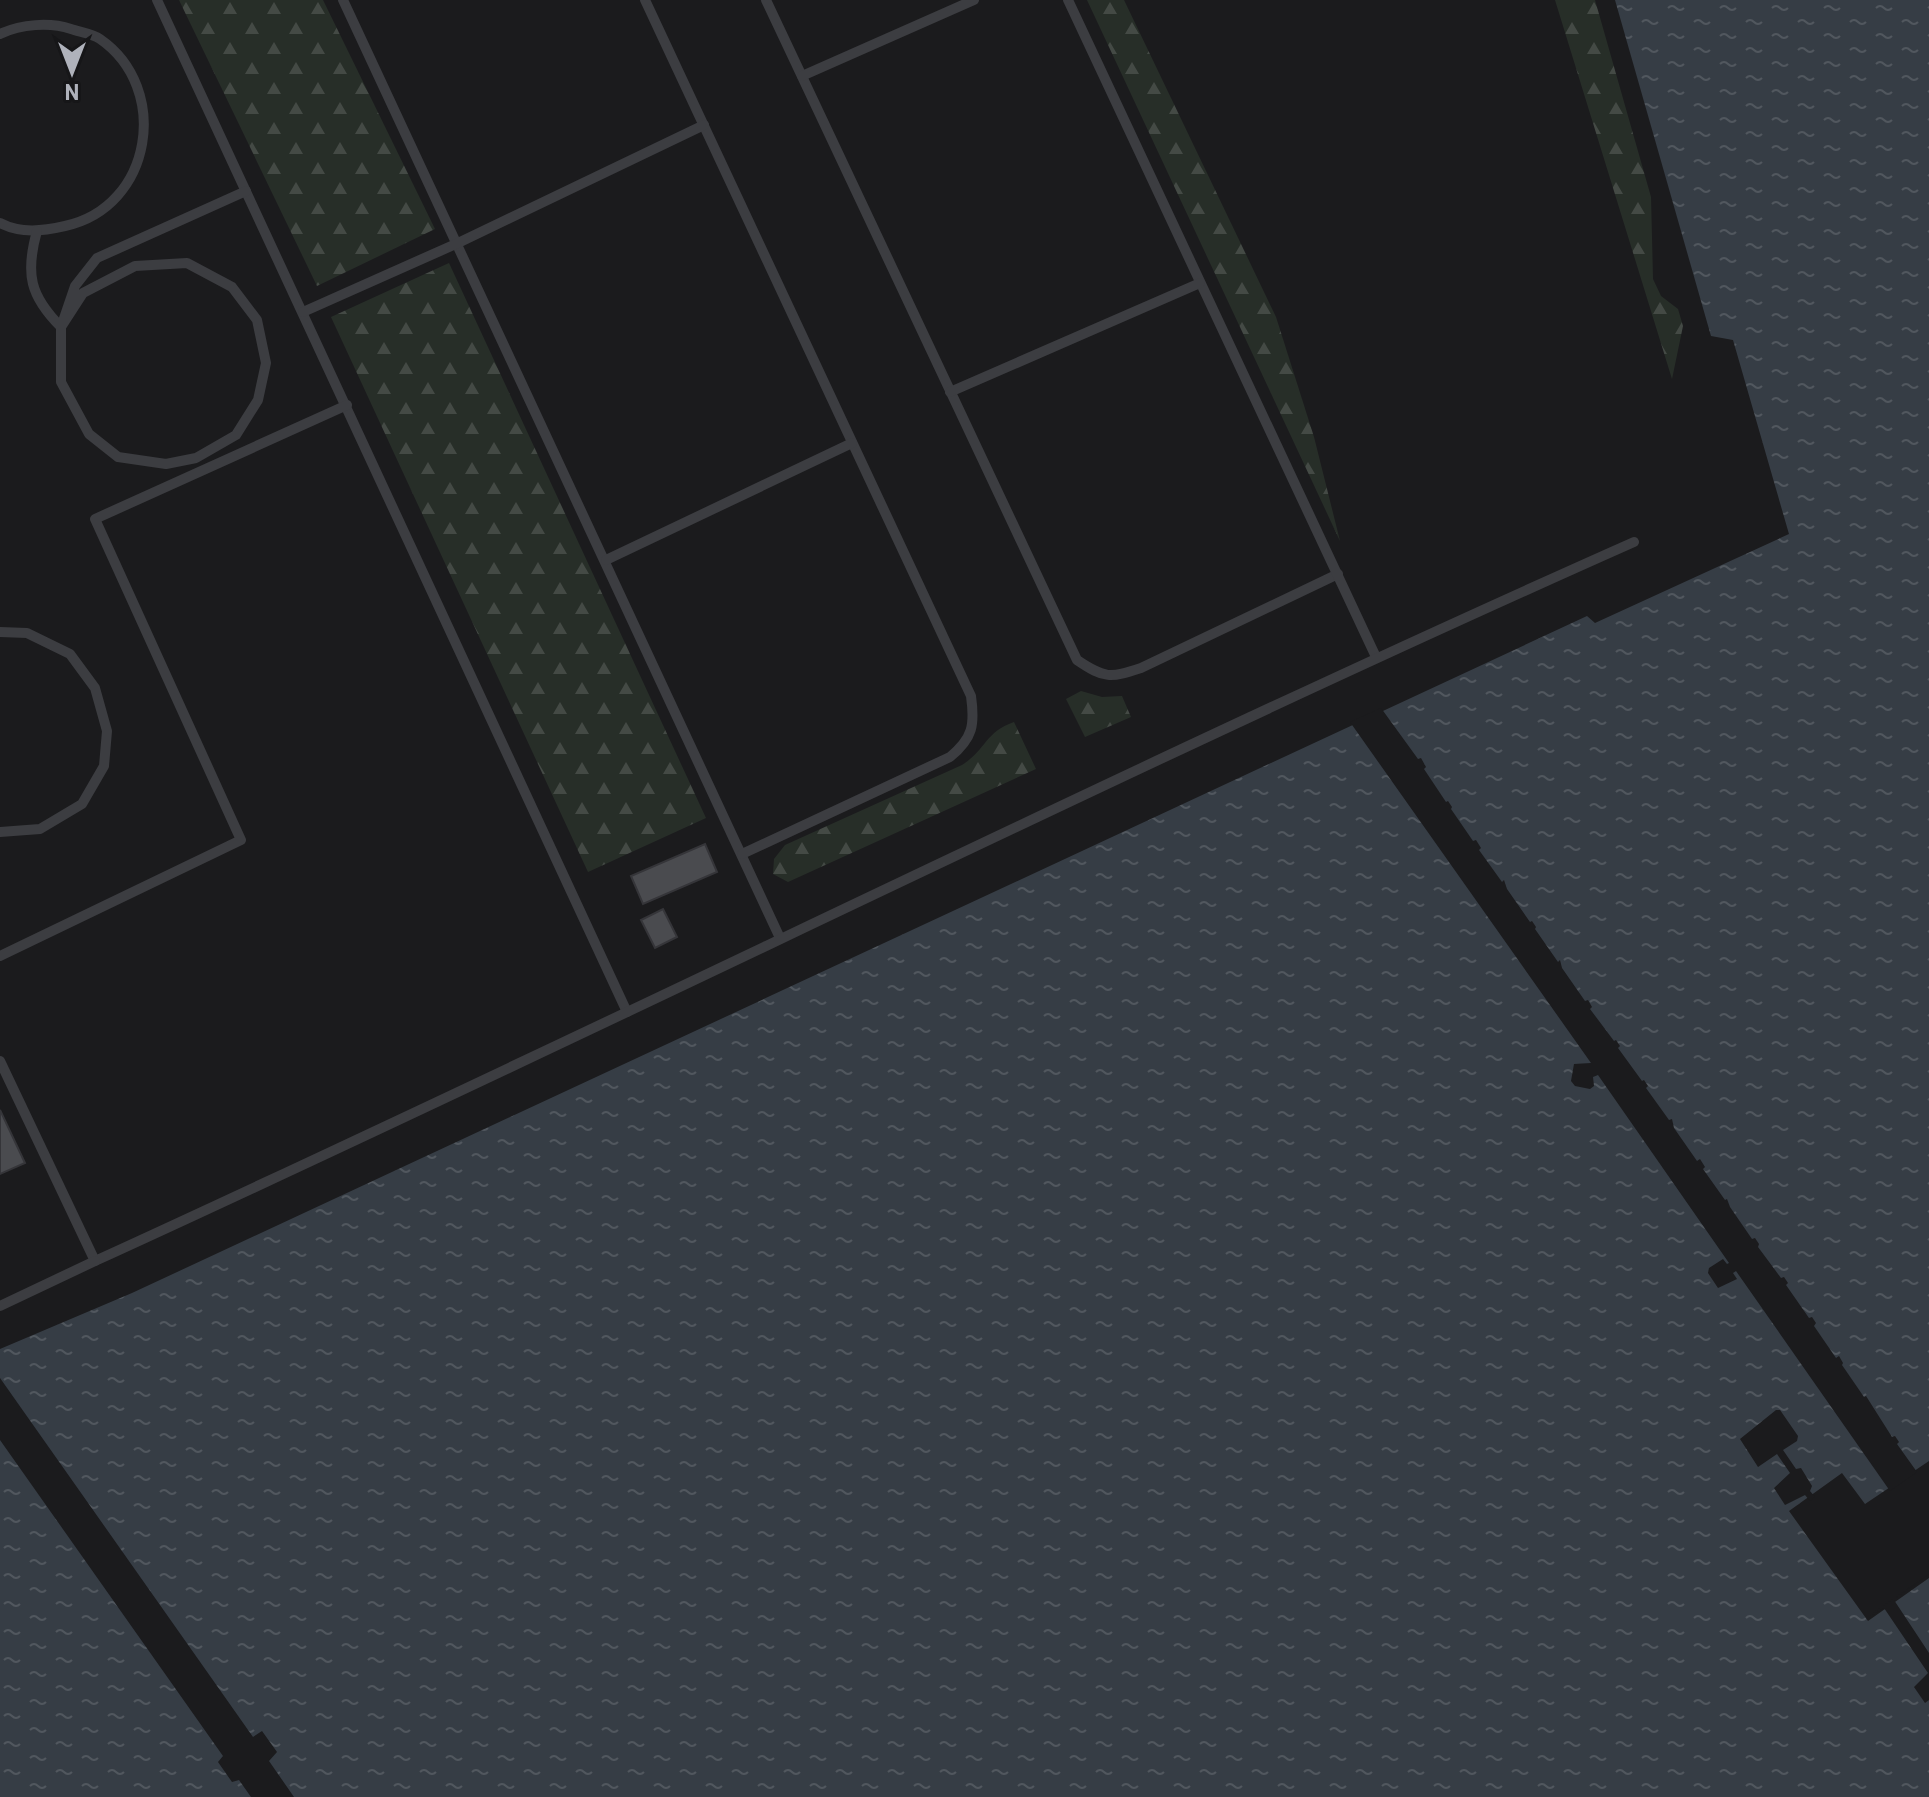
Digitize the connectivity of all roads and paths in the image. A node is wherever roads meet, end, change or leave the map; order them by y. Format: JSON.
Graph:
{"nodes":[{"id":1,"x":157,"y":0,"type":"edge"},
{"id":2,"x":343,"y":0,"type":"edge"},
{"id":3,"x":645,"y":0,"type":"edge"},
{"id":4,"x":766,"y":0,"type":"edge"},
{"id":5,"x":974,"y":0,"type":"edge"},
{"id":6,"x":1068,"y":0,"type":"edge"},
{"id":7,"x":0,"y":34,"type":"edge"},
{"id":8,"x":802,"y":76,"type":"junction"},
{"id":9,"x":704,"y":125,"type":"junction"},
{"id":10,"x":246,"y":191,"type":"junction"},
{"id":11,"x":0,"y":223,"type":"edge"},
{"id":12,"x":37,"y":231,"type":"junction"},
{"id":13,"x":458,"y":243,"type":"junction"},
{"id":14,"x":1200,"y":283,"type":"junction"},
{"id":15,"x":303,"y":312,"type":"junction"},
{"id":16,"x":61,"y":327,"type":"junction"},
{"id":17,"x":950,"y":392,"type":"junction"},
{"id":18,"x":347,"y":405,"type":"junction"},
{"id":19,"x":852,"y":443,"type":"junction"},
{"id":20,"x":1634,"y":542,"type":"dead end"},
{"id":21,"x":606,"y":560,"type":"junction"},
{"id":22,"x":1338,"y":574,"type":"junction"},
{"id":23,"x":0,"y":632,"type":"edge"},
{"id":24,"x":1376,"y":657,"type":"junction"},
{"id":25,"x":0,"y":832,"type":"edge"},
{"id":26,"x":742,"y":854,"type":"junction"},
{"id":27,"x":780,"y":938,"type":"junction"},
{"id":28,"x":0,"y":956,"type":"edge"},
{"id":29,"x":627,"y":1012,"type":"junction"},
{"id":30,"x":0,"y":1061,"type":"edge"},
{"id":31,"x":95,"y":1261,"type":"junction"},
{"id":32,"x":0,"y":1306,"type":"edge"}],
"edges":[{"from":1,"to":10,"type":"lane"},
{"from":2,"to":13,"type":"lane"},
{"from":3,"to":9,"type":"lane"},
{"from":4,"to":8,"type":"lane"},
{"from":5,"to":8,"type":"lane"},
{"from":6,"to":14,"type":"lane"},
{"from":7,"to":12,"type":"lane"},
{"from":8,"to":17,"type":"lane"},
{"from":9,"to":13,"type":"lane"},
{"from":9,"to":19,"type":"lane"},
{"from":10,"to":15,"type":"lane"},
{"from":10,"to":16,"type":"lane"},
{"from":11,"to":12,"type":"lane"},
{"from":12,"to":16,"type":"lane"},
{"from":13,"to":15,"type":"lane"},
{"from":13,"to":21,"type":"lane"},
{"from":14,"to":17,"type":"lane"},
{"from":14,"to":22,"type":"lane"},
{"from":15,"to":18,"type":"lane"},
{"from":16,"to":16,"type":"lane"},
{"from":17,"to":22,"type":"lane"},
{"from":18,"to":28,"type":"lane"},
{"from":18,"to":29,"type":"lane"},
{"from":19,"to":21,"type":"lane"},
{"from":19,"to":26,"type":"lane"},
{"from":20,"to":24,"type":"lane"},
{"from":21,"to":26,"type":"lane"},
{"from":22,"to":24,"type":"lane"},
{"from":23,"to":25,"type":"lane"},
{"from":24,"to":27,"type":"lane"},
{"from":26,"to":27,"type":"lane"},
{"from":27,"to":29,"type":"lane"},
{"from":29,"to":31,"type":"lane"},
{"from":30,"to":31,"type":"lane"},
{"from":31,"to":32,"type":"lane"}]}
